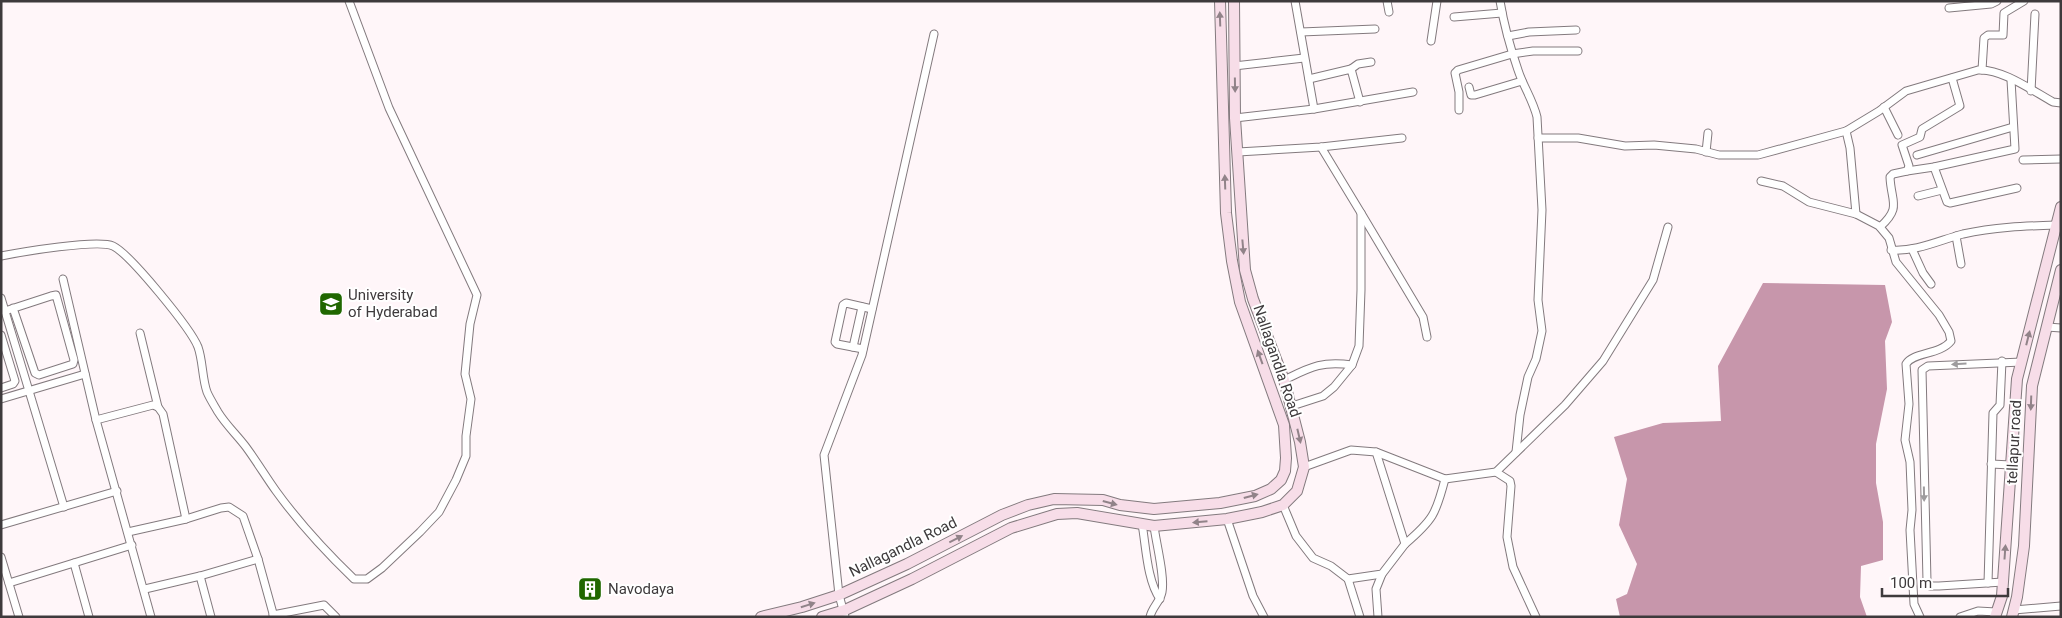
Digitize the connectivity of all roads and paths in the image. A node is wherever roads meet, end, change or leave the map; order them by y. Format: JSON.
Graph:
{"nodes":[{"id":1,"x":349,"y":1,"type":"edge"},
{"id":2,"x":1220,"y":1,"type":"edge"},
{"id":3,"x":1234,"y":1,"type":"edge"},
{"id":4,"x":1296,"y":1,"type":"edge"},
{"id":5,"x":1387,"y":1,"type":"edge"},
{"id":6,"x":1437,"y":1,"type":"edge"},
{"id":7,"x":1500,"y":1,"type":"edge"},
{"id":8,"x":2024,"y":1,"type":"edge"},
{"id":9,"x":1993,"y":2,"type":"edge"},
{"id":10,"x":1966,"y":4,"type":"edge"},
{"id":11,"x":1949,"y":8,"type":"dead end"},
{"id":12,"x":1389,"y":12,"type":"dead end"},
{"id":13,"x":1502,"y":13,"type":"junction"},
{"id":14,"x":2035,"y":14,"type":"dead end"},
{"id":15,"x":1454,"y":17,"type":"dead end"},
{"id":16,"x":1375,"y":29,"type":"dead end"},
{"id":17,"x":1576,"y":30,"type":"dead end"},
{"id":18,"x":1301,"y":32,"type":"junction"},
{"id":19,"x":934,"y":34,"type":"dead end"},
{"id":20,"x":1508,"y":36,"type":"junction"},
{"id":21,"x":1431,"y":42,"type":"dead end"},
{"id":22,"x":1578,"y":51,"type":"dead end"},
{"id":23,"x":1512,"y":54,"type":"junction"},
{"id":24,"x":1304,"y":58,"type":"junction"},
{"id":25,"x":1371,"y":62,"type":"dead end"},
{"id":26,"x":1234,"y":66,"type":"junction"},
{"id":27,"x":1351,"y":69,"type":"junction"},
{"id":28,"x":1982,"y":70,"type":"junction"},
{"id":29,"x":1952,"y":78,"type":"junction"},
{"id":30,"x":1309,"y":80,"type":"junction"},
{"id":31,"x":2011,"y":80,"type":"junction"},
{"id":32,"x":1522,"y":81,"type":"junction"},
{"id":33,"x":1469,"y":87,"type":"dead end"},
{"id":34,"x":2031,"y":90,"type":"junction"},
{"id":35,"x":1413,"y":92,"type":"dead end"},
{"id":36,"x":1360,"y":102,"type":"junction"},
{"id":37,"x":2061,"y":103,"type":"edge"},
{"id":38,"x":1884,"y":107,"type":"junction"},
{"id":39,"x":1314,"y":109,"type":"junction"},
{"id":40,"x":1459,"y":110,"type":"dead end"},
{"id":41,"x":1235,"y":118,"type":"junction"},
{"id":42,"x":2013,"y":126,"type":"junction"},
{"id":43,"x":1846,"y":132,"type":"junction"},
{"id":44,"x":1708,"y":134,"type":"dead end"},
{"id":45,"x":1898,"y":135,"type":"dead end"},
{"id":46,"x":1402,"y":138,"type":"dead end"},
{"id":47,"x":1538,"y":138,"type":"junction"},
{"id":48,"x":1322,"y":147,"type":"junction"},
{"id":49,"x":1238,"y":152,"type":"junction"},
{"id":50,"x":1706,"y":152,"type":"junction"},
{"id":51,"x":1917,"y":155,"type":"dead end"},
{"id":52,"x":2061,"y":159,"type":"edge"},
{"id":53,"x":2023,"y":160,"type":"dead end"},
{"id":54,"x":1934,"y":167,"type":"junction"},
{"id":55,"x":1907,"y":171,"type":"junction"},
{"id":56,"x":1761,"y":181,"type":"dead end"},
{"id":57,"x":2017,"y":188,"type":"dead end"},
{"id":58,"x":1942,"y":190,"type":"junction"},
{"id":59,"x":1918,"y":196,"type":"dead end"},
{"id":60,"x":2061,"y":207,"type":"edge"},
{"id":61,"x":1361,"y":213,"type":"junction"},
{"id":62,"x":1856,"y":214,"type":"junction"},
{"id":63,"x":2056,"y":225,"type":"junction"},
{"id":64,"x":1668,"y":227,"type":"dead end"},
{"id":65,"x":1880,"y":227,"type":"junction"},
{"id":66,"x":1956,"y":236,"type":"junction"},
{"id":67,"x":1912,"y":248,"type":"junction"},
{"id":68,"x":1891,"y":250,"type":"junction"},
{"id":69,"x":1,"y":256,"type":"edge"},
{"id":70,"x":1961,"y":264,"type":"dead end"},
{"id":71,"x":2061,"y":270,"type":"edge"},
{"id":72,"x":63,"y":279,"type":"dead end"},
{"id":73,"x":1930,"y":284,"type":"dead end"},
{"id":74,"x":1,"y":298,"type":"edge"},
{"id":75,"x":1253,"y":299,"type":"junction"},
{"id":76,"x":1240,"y":302,"type":"junction"},
{"id":77,"x":862,"y":307,"type":"junction"},
{"id":78,"x":14,"y":308,"type":"junction"},
{"id":79,"x":872,"y":309,"type":"junction"},
{"id":80,"x":5,"y":311,"type":"junction"},
{"id":81,"x":2047,"y":327,"type":"junction"},
{"id":82,"x":2061,"y":328,"type":"edge"},
{"id":83,"x":857,"y":330,"type":"junction"},
{"id":84,"x":867,"y":332,"type":"junction"},
{"id":85,"x":140,"y":333,"type":"dead end"},
{"id":86,"x":1,"y":335,"type":"edge"},
{"id":87,"x":1428,"y":337,"type":"dead end"},
{"id":88,"x":853,"y":347,"type":"junction"},
{"id":89,"x":863,"y":350,"type":"junction"},
{"id":90,"x":2005,"y":361,"type":"junction"},
{"id":91,"x":2022,"y":362,"type":"junction"},
{"id":92,"x":1352,"y":365,"type":"junction"},
{"id":93,"x":85,"y":374,"type":"junction"},
{"id":94,"x":1284,"y":380,"type":"junction"},
{"id":95,"x":1,"y":388,"type":"edge"},
{"id":96,"x":28,"y":391,"type":"junction"},
{"id":97,"x":1,"y":399,"type":"edge"},
{"id":98,"x":1292,"y":406,"type":"junction"},
{"id":99,"x":158,"y":407,"type":"junction"},
{"id":100,"x":96,"y":420,"type":"junction"},
{"id":101,"x":1376,"y":452,"type":"junction"},
{"id":102,"x":1516,"y":452,"type":"junction"},
{"id":103,"x":1991,"y":464,"type":"junction"},
{"id":104,"x":2011,"y":465,"type":"junction"},
{"id":105,"x":1304,"y":467,"type":"junction"},
{"id":106,"x":1496,"y":472,"type":"junction"},
{"id":107,"x":1445,"y":479,"type":"junction"},
{"id":108,"x":117,"y":491,"type":"junction"},
{"id":109,"x":1283,"y":505,"type":"junction"},
{"id":110,"x":64,"y":506,"type":"junction"},
{"id":111,"x":186,"y":519,"type":"junction"},
{"id":112,"x":1227,"y":519,"type":"junction"},
{"id":113,"x":1142,"y":524,"type":"junction"},
{"id":114,"x":1,"y":525,"type":"edge"},
{"id":115,"x":1154,"y":526,"type":"junction"},
{"id":116,"x":128,"y":532,"type":"junction"},
{"id":117,"x":2006,"y":533,"type":"junction"},
{"id":118,"x":2024,"y":535,"type":"junction"},
{"id":119,"x":1405,"y":544,"type":"junction"},
{"id":120,"x":132,"y":545,"type":"junction"},
{"id":121,"x":1,"y":556,"type":"edge"},
{"id":122,"x":258,"y":559,"type":"junction"},
{"id":123,"x":74,"y":563,"type":"junction"},
{"id":124,"x":1382,"y":574,"type":"junction"},
{"id":125,"x":200,"y":576,"type":"junction"},
{"id":126,"x":5,"y":579,"type":"edge"},
{"id":127,"x":1348,"y":579,"type":"junction"},
{"id":128,"x":2003,"y":582,"type":"junction"},
{"id":129,"x":1988,"y":583,"type":"junction"},
{"id":130,"x":145,"y":589,"type":"junction"},
{"id":131,"x":839,"y":595,"type":"junction"},
{"id":132,"x":1160,"y":599,"type":"junction"},
{"id":133,"x":2061,"y":606,"type":"edge"},
{"id":134,"x":2013,"y":613,"type":"edge"},
{"id":135,"x":845,"y":614,"type":"edge"},
{"id":136,"x":1995,"y":615,"type":"edge"},
{"id":137,"x":274,"y":616,"type":"edge"},
{"id":138,"x":19,"y":617,"type":"edge"},
{"id":139,"x":90,"y":617,"type":"edge"},
{"id":140,"x":151,"y":617,"type":"edge"},
{"id":141,"x":210,"y":617,"type":"edge"},
{"id":142,"x":336,"y":617,"type":"edge"},
{"id":143,"x":761,"y":617,"type":"edge"},
{"id":144,"x":822,"y":617,"type":"edge"},
{"id":145,"x":1150,"y":617,"type":"edge"},
{"id":146,"x":1264,"y":617,"type":"edge"},
{"id":147,"x":1360,"y":617,"type":"edge"},
{"id":148,"x":1378,"y":617,"type":"edge"},
{"id":149,"x":1536,"y":617,"type":"edge"},
{"id":150,"x":1920,"y":617,"type":"edge"},
{"id":151,"x":1960,"y":617,"type":"edge"}],
"edges":[{"from":1,"to":69,"type":"street"},
{"from":76,"to":2,"type":"main road","name":"Nallagandla Road","one_way":true},
{"from":3,"to":26,"type":"main road","name":"Nallagandla Road"},
{"from":4,"to":18,"type":"street"},
{"from":5,"to":12,"type":"street"},
{"from":6,"to":21,"type":"street"},
{"from":7,"to":13,"type":"street"},
{"from":8,"to":28,"type":"street"},
{"from":9,"to":10,"type":"street"},
{"from":10,"to":11,"type":"street"},
{"from":13,"to":15,"type":"street"},
{"from":13,"to":20,"type":"street"},
{"from":14,"to":34,"type":"street"},
{"from":16,"to":18,"type":"street"},
{"from":17,"to":20,"type":"street"},
{"from":18,"to":24,"type":"street"},
{"from":19,"to":79,"type":"street"},
{"from":20,"to":23,"type":"street"},
{"from":22,"to":23,"type":"street"},
{"from":23,"to":32,"type":"street"},
{"from":23,"to":40,"type":"street"},
{"from":24,"to":26,"type":"street"},
{"from":24,"to":30,"type":"street"},
{"from":25,"to":27,"type":"street"},
{"from":26,"to":41,"type":"main road","name":"Nallagandla Road","one_way":true},
{"from":27,"to":30,"type":"street"},
{"from":27,"to":36,"type":"street"},
{"from":28,"to":29,"type":"street"},
{"from":28,"to":31,"type":"street"},
{"from":29,"to":38,"type":"street"},
{"from":29,"to":55,"type":"street"},
{"from":30,"to":39,"type":"street"},
{"from":31,"to":34,"type":"street"},
{"from":31,"to":42,"type":"street"},
{"from":32,"to":33,"type":"street"},
{"from":32,"to":47,"type":"street"},
{"from":34,"to":37,"type":"street"},
{"from":35,"to":36,"type":"street"},
{"from":36,"to":39,"type":"street"},
{"from":38,"to":43,"type":"street"},
{"from":38,"to":45,"type":"street"},
{"from":39,"to":41,"type":"street"},
{"from":41,"to":49,"type":"main road","name":"Nallagandla Road"},
{"from":42,"to":51,"type":"street"},
{"from":42,"to":54,"type":"street"},
{"from":43,"to":50,"type":"street"},
{"from":43,"to":62,"type":"street"},
{"from":44,"to":50,"type":"street"},
{"from":46,"to":48,"type":"street"},
{"from":47,"to":50,"type":"street"},
{"from":47,"to":102,"type":"street"},
{"from":48,"to":49,"type":"street"},
{"from":48,"to":61,"type":"street"},
{"from":49,"to":75,"type":"main road","name":"Nallagandla Road","one_way":true},
{"from":52,"to":53,"type":"street"},
{"from":54,"to":55,"type":"street"},
{"from":54,"to":58,"type":"street"},
{"from":55,"to":65,"type":"street"},
{"from":56,"to":62,"type":"street"},
{"from":57,"to":58,"type":"street"},
{"from":58,"to":59,"type":"street"},
{"from":60,"to":63,"type":"main road"},
{"from":61,"to":87,"type":"street"},
{"from":61,"to":92,"type":"street"},
{"from":62,"to":65,"type":"street"},
{"from":63,"to":66,"type":"street"},
{"from":91,"to":63,"type":"main road","one_way":true},
{"from":64,"to":102,"type":"street"},
{"from":65,"to":68,"type":"street"},
{"from":66,"to":67,"type":"street"},
{"from":66,"to":70,"type":"street"},
{"from":67,"to":68,"type":"street"},
{"from":67,"to":73,"type":"street"},
{"from":68,"to":150,"type":"street"},
{"from":71,"to":81,"type":"main road","name":"tellapur road"},
{"from":72,"to":93,"type":"street"},
{"from":74,"to":80,"type":"street"},
{"from":75,"to":76,"type":"main road"},
{"from":75,"to":94,"type":"main road","name":"Nallagandla Road"},
{"from":131,"to":76,"type":"main road","name":"Nallagandla Road","one_way":true},
{"from":77,"to":79,"type":"street"},
{"from":77,"to":83,"type":"street"},
{"from":77,"to":88,"type":"street"},
{"from":78,"to":78,"type":"street"},
{"from":78,"to":80,"type":"street"},
{"from":79,"to":84,"type":"street"},
{"from":80,"to":96,"type":"street"},
{"from":81,"to":82,"type":"street"},
{"from":81,"to":118,"type":"main road","name":"tellapur road","one_way":true},
{"from":83,"to":84,"type":"street"},
{"from":83,"to":88,"type":"street"},
{"from":84,"to":89,"type":"street"},
{"from":85,"to":99,"type":"street"},
{"from":86,"to":95,"type":"street"},
{"from":88,"to":89,"type":"street"},
{"from":89,"to":131,"type":"street"},
{"from":90,"to":91,"type":"street"},
{"from":90,"to":103,"type":"street"},
{"from":90,"to":129,"type":"street","one_way":true},
{"from":91,"to":104,"type":"main road"},
{"from":92,"to":94,"type":"street"},
{"from":92,"to":98,"type":"street"},
{"from":93,"to":96,"type":"street"},
{"from":93,"to":100,"type":"street"},
{"from":94,"to":98,"type":"main road","name":"Nallagandla Road"},
{"from":96,"to":97,"type":"street"},
{"from":96,"to":110,"type":"street"},
{"from":98,"to":105,"type":"main road","name":"Nallagandla Road","one_way":true},
{"from":99,"to":100,"type":"street"},
{"from":99,"to":111,"type":"street"},
{"from":100,"to":108,"type":"street"},
{"from":101,"to":105,"type":"street"},
{"from":101,"to":107,"type":"street"},
{"from":101,"to":119,"type":"street"},
{"from":102,"to":106,"type":"street"},
{"from":103,"to":104,"type":"street"},
{"from":103,"to":129,"type":"street"},
{"from":104,"to":117,"type":"main road"},
{"from":105,"to":109,"type":"main road","name":"Nallagandla Road"},
{"from":106,"to":107,"type":"street"},
{"from":106,"to":149,"type":"street"},
{"from":107,"to":119,"type":"street"},
{"from":108,"to":110,"type":"street"},
{"from":108,"to":116,"type":"street"},
{"from":109,"to":112,"type":"main road","name":"Nallagandla Road"},
{"from":109,"to":127,"type":"street"},
{"from":110,"to":114,"type":"street"},
{"from":111,"to":116,"type":"street"},
{"from":111,"to":122,"type":"street"},
{"from":112,"to":115,"type":"main road","name":"Nallagandla Road","one_way":true},
{"from":112,"to":146,"type":"street"},
{"from":113,"to":115,"type":"main road","name":"Nallagandla Road"},
{"from":113,"to":132,"type":"street"},
{"from":113,"to":135,"type":"main road","name":"Nallagandla Road"},
{"from":115,"to":132,"type":"street"},
{"from":116,"to":120,"type":"street"},
{"from":117,"to":118,"type":"main road"},
{"from":128,"to":117,"type":"main road","one_way":true},
{"from":118,"to":134,"type":"main road","name":"tellapur road"},
{"from":119,"to":124,"type":"street"},
{"from":120,"to":123,"type":"street"},
{"from":120,"to":130,"type":"street"},
{"from":121,"to":126,"type":"street"},
{"from":122,"to":125,"type":"street"},
{"from":122,"to":137,"type":"street"},
{"from":123,"to":126,"type":"street"},
{"from":123,"to":139,"type":"street"},
{"from":124,"to":127,"type":"street"},
{"from":124,"to":148,"type":"street"},
{"from":125,"to":130,"type":"street"},
{"from":125,"to":141,"type":"street"},
{"from":126,"to":138,"type":"street"},
{"from":127,"to":147,"type":"street"},
{"from":128,"to":129,"type":"street"},
{"from":128,"to":136,"type":"main road"},
{"from":130,"to":140,"type":"street"},
{"from":131,"to":135,"type":"street"},
{"from":143,"to":131,"type":"main road","name":"Nallagandla Road","one_way":true},
{"from":132,"to":145,"type":"street"},
{"from":133,"to":134,"type":"street"},
{"from":135,"to":144,"type":"main road","name":"Nallagandla Road"},
{"from":136,"to":151,"type":"street"},
{"from":137,"to":142,"type":"street"}]}
